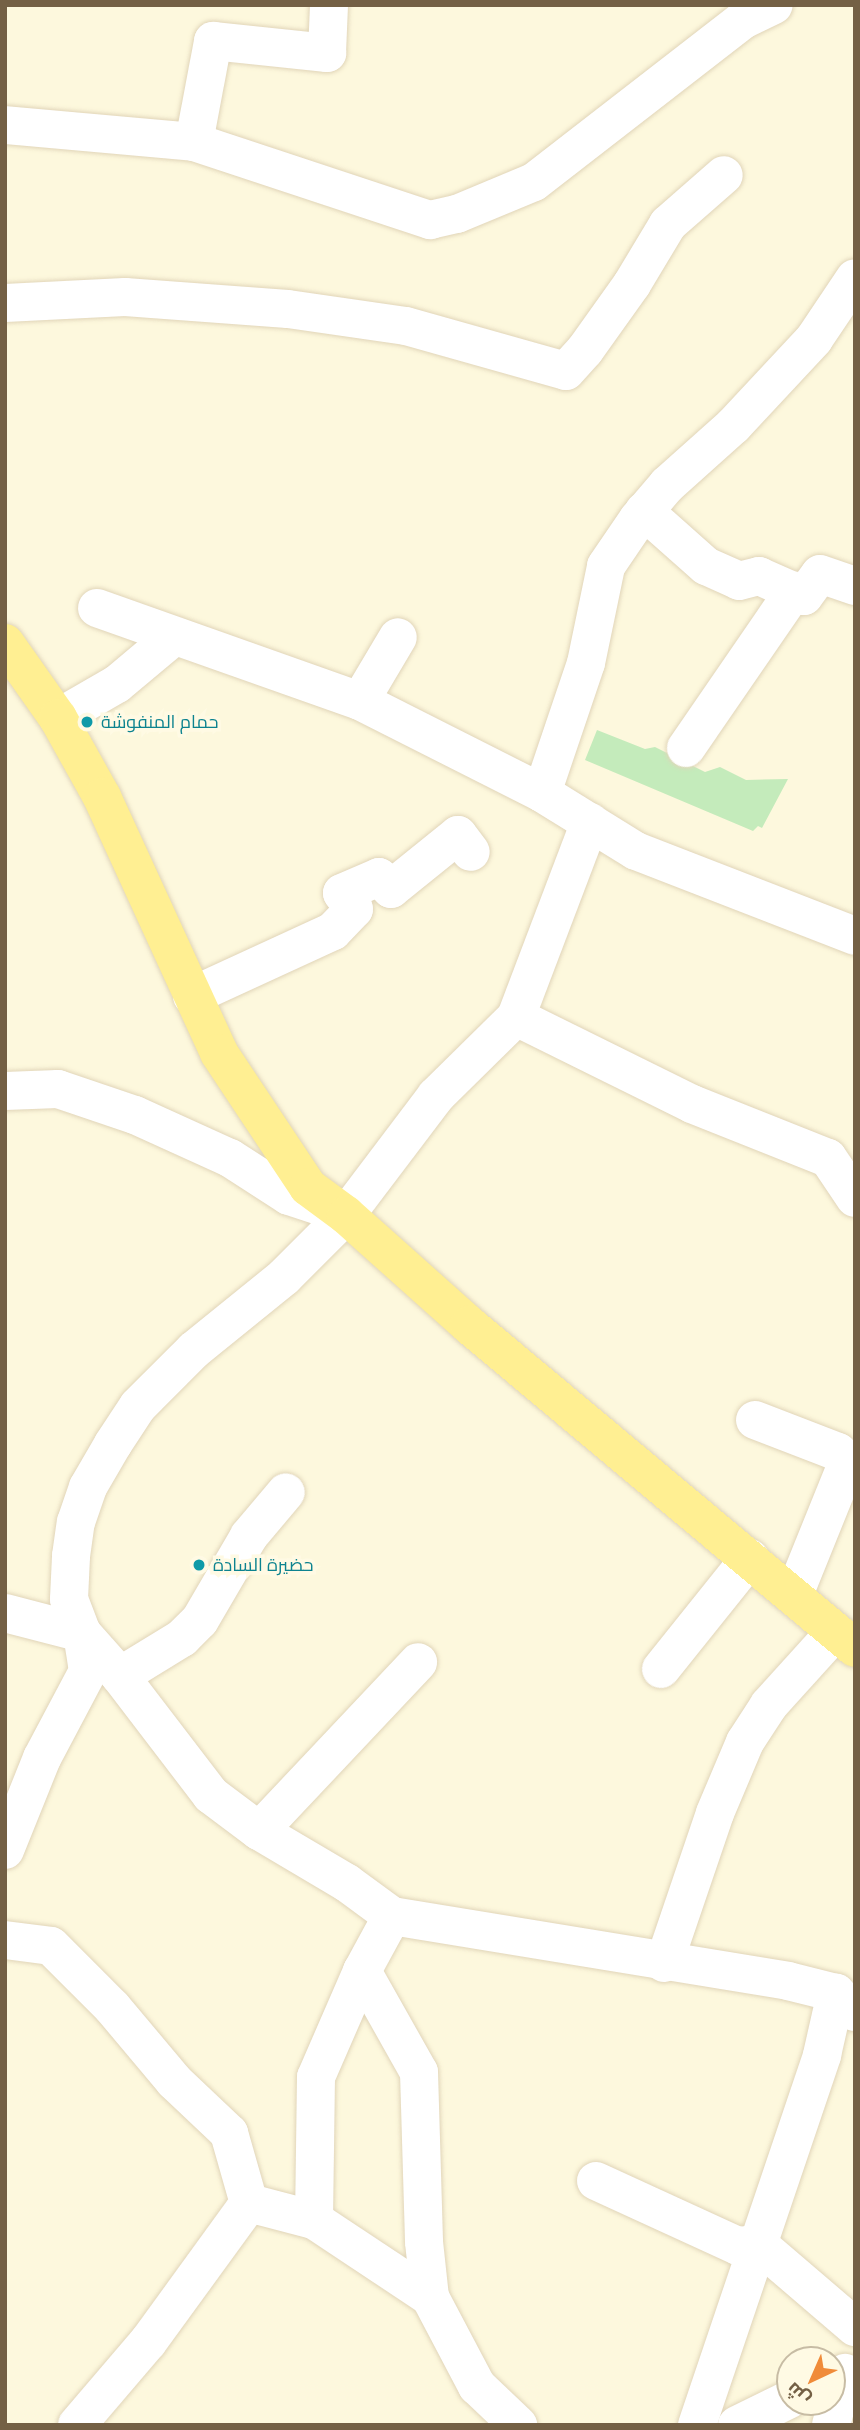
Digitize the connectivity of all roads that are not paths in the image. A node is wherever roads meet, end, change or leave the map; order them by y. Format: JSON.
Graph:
{"nodes":[{"id":1,"x":329,"y":5,"type":"edge"},
{"id":2,"x":774,"y":5,"type":"edge"},
{"id":3,"x":5,"y":125,"type":"edge"},
{"id":4,"x":194,"y":142,"type":"junction"},
{"id":5,"x":724,"y":175,"type":"dead end"},
{"id":6,"x":855,"y":278,"type":"edge"},
{"id":7,"x":5,"y":303,"type":"edge"},
{"id":8,"x":644,"y":511,"type":"junction"},
{"id":9,"x":855,"y":586,"type":"edge"},
{"id":10,"x":794,"y":591,"type":"junction"},
{"id":11,"x":97,"y":608,"type":"dead end"},
{"id":12,"x":173,"y":637,"type":"junction"},
{"id":13,"x":398,"y":637,"type":"dead end"},
{"id":14,"x":5,"y":643,"type":"edge"},
{"id":15,"x":360,"y":701,"type":"junction"},
{"id":16,"x":58,"y":718,"type":"junction"},
{"id":17,"x":686,"y":748,"type":"dead end"},
{"id":18,"x":542,"y":793,"type":"junction"},
{"id":19,"x":590,"y":822,"type":"junction"},
{"id":20,"x":471,"y":852,"type":"dead end"},
{"id":21,"x":855,"y":936,"type":"edge"},
{"id":22,"x":192,"y":996,"type":"junction"},
{"id":23,"x":516,"y":1017,"type":"junction"},
{"id":24,"x":5,"y":1091,"type":"edge"},
{"id":25,"x":855,"y":1198,"type":"edge"},
{"id":26,"x":346,"y":1215,"type":"junction"},
{"id":27,"x":755,"y":1420,"type":"dead end"},
{"id":28,"x":286,"y":1492,"type":"dead end"},
{"id":29,"x":750,"y":1558,"type":"junction"},
{"id":30,"x":794,"y":1595,"type":"junction"},
{"id":31,"x":5,"y":1612,"type":"edge"},
{"id":32,"x":82,"y":1633,"type":"junction"},
{"id":33,"x":845,"y":1640,"type":"edge"},
{"id":34,"x":418,"y":1662,"type":"dead end"},
{"id":35,"x":661,"y":1670,"type":"dead end"},
{"id":36,"x":120,"y":1676,"type":"junction"},
{"id":37,"x":259,"y":1831,"type":"junction"},
{"id":38,"x":5,"y":1850,"type":"edge"},
{"id":39,"x":392,"y":1916,"type":"junction"},
{"id":40,"x":5,"y":1940,"type":"edge"},
{"id":41,"x":664,"y":1963,"type":"junction"},
{"id":42,"x":362,"y":1971,"type":"junction"},
{"id":43,"x":846,"y":2003,"type":"edge"},
{"id":44,"x":596,"y":2181,"type":"dead end"},
{"id":45,"x":249,"y":2203,"type":"junction"},
{"id":46,"x":313,"y":2220,"type":"junction"},
{"id":47,"x":758,"y":2244,"type":"junction"},
{"id":48,"x":429,"y":2297,"type":"junction"},
{"id":49,"x":855,"y":2327,"type":"edge"},
{"id":50,"x":776,"y":2406,"type":"edge"},
{"id":51,"x":77,"y":2425,"type":"edge"},
{"id":52,"x":518,"y":2425,"type":"edge"},
{"id":53,"x":697,"y":2425,"type":"edge"},
{"id":54,"x":737,"y":2425,"type":"edge"}],
"edges":[{"from":1,"to":4,"type":"street"},
{"from":2,"to":4,"type":"street"},
{"from":3,"to":4,"type":"street"},
{"from":5,"to":7,"type":"street"},
{"from":6,"to":8,"type":"street"},
{"from":8,"to":10,"type":"street"},
{"from":8,"to":18,"type":"street"},
{"from":9,"to":10,"type":"street"},
{"from":10,"to":17,"type":"street"},
{"from":11,"to":12,"type":"street"},
{"from":12,"to":15,"type":"street"},
{"from":12,"to":16,"type":"street"},
{"from":13,"to":15,"type":"street"},
{"from":14,"to":16,"type":"main road"},
{"from":15,"to":18,"type":"street"},
{"from":16,"to":22,"type":"main road"},
{"from":18,"to":19,"type":"street"},
{"from":19,"to":21,"type":"street"},
{"from":19,"to":23,"type":"street"},
{"from":20,"to":22,"type":"street"},
{"from":22,"to":26,"type":"main road"},
{"from":23,"to":25,"type":"street"},
{"from":23,"to":26,"type":"street"},
{"from":24,"to":26,"type":"street"},
{"from":26,"to":29,"type":"main road"},
{"from":26,"to":32,"type":"street"},
{"from":27,"to":30,"type":"street"},
{"from":28,"to":36,"type":"street"},
{"from":29,"to":30,"type":"main road"},
{"from":29,"to":35,"type":"street"},
{"from":30,"to":33,"type":"main road"},
{"from":31,"to":32,"type":"street"},
{"from":32,"to":36,"type":"street"},
{"from":32,"to":38,"type":"street"},
{"from":33,"to":41,"type":"street"},
{"from":34,"to":37,"type":"street"},
{"from":36,"to":37,"type":"street"},
{"from":37,"to":39,"type":"street"},
{"from":39,"to":41,"type":"street"},
{"from":39,"to":42,"type":"street"},
{"from":40,"to":45,"type":"street"},
{"from":41,"to":43,"type":"street"},
{"from":42,"to":46,"type":"street"},
{"from":42,"to":48,"type":"street"},
{"from":43,"to":47,"type":"street"},
{"from":44,"to":47,"type":"street"},
{"from":45,"to":46,"type":"street"},
{"from":45,"to":51,"type":"street"},
{"from":46,"to":48,"type":"street"},
{"from":47,"to":49,"type":"street"},
{"from":47,"to":53,"type":"street"},
{"from":48,"to":52,"type":"street"},
{"from":50,"to":54,"type":"street"}]}
